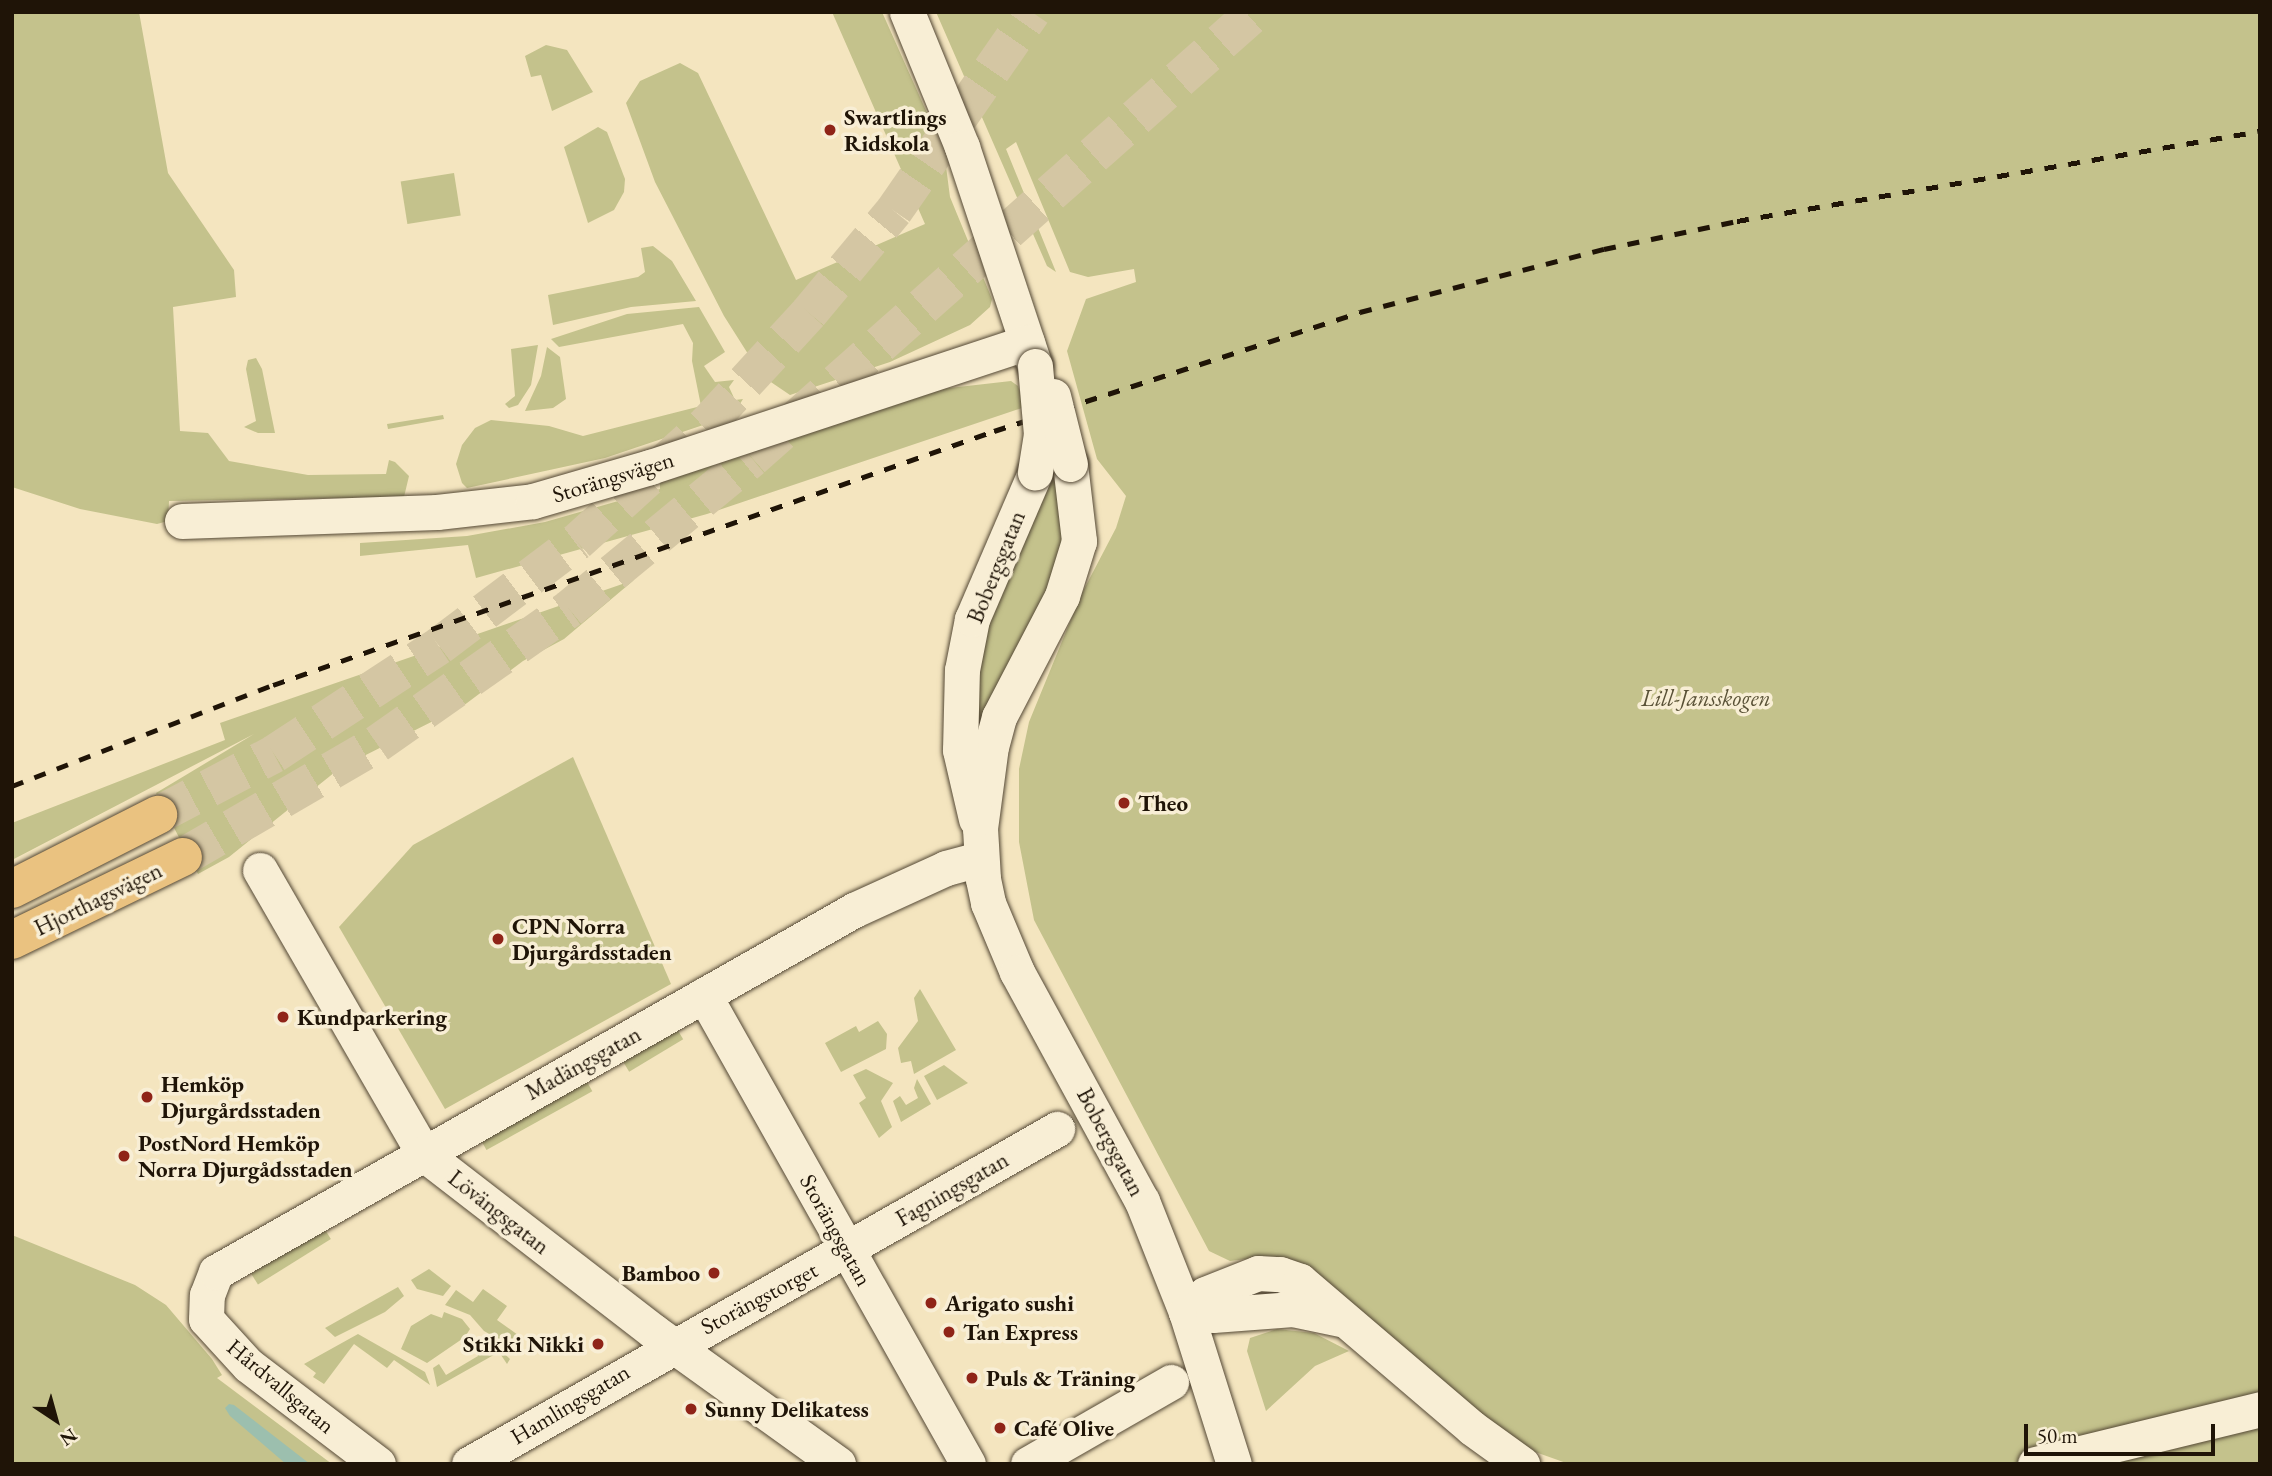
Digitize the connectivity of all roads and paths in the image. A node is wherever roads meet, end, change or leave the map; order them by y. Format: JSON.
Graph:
{"nodes":[{"id":1,"x":907,"y":12,"type":"edge"},
{"id":2,"x":1031,"y":355,"type":"junction"},
{"id":3,"x":181,"y":521,"type":"dead end"},
{"id":4,"x":158,"y":815,"type":"tunnel mouth"},
{"id":5,"x":980,"y":843,"type":"junction"},
{"id":6,"x":183,"y":857,"type":"tunnel mouth"},
{"id":7,"x":260,"y":870,"type":"dead end"},
{"id":8,"x":12,"y":889,"type":"edge"},
{"id":9,"x":12,"y":940,"type":"edge"},
{"id":10,"x":704,"y":995,"type":"junction"},
{"id":11,"x":1057,"y":1129,"type":"dead end"},
{"id":12,"x":424,"y":1154,"type":"junction"},
{"id":13,"x":847,"y":1251,"type":"junction"},
{"id":14,"x":207,"y":1295,"type":"joint"},
{"id":15,"x":1186,"y":1312,"type":"junction"},
{"id":16,"x":671,"y":1345,"type":"junction"},
{"id":17,"x":1171,"y":1382,"type":"dead end"},
{"id":18,"x":2260,"y":1409,"type":"edge"},
{"id":19,"x":378,"y":1464,"type":"edge"},
{"id":20,"x":469,"y":1464,"type":"edge"},
{"id":21,"x":838,"y":1464,"type":"edge"},
{"id":22,"x":968,"y":1464,"type":"edge"},
{"id":23,"x":1028,"y":1464,"type":"edge"},
{"id":24,"x":1234,"y":1464,"type":"edge"},
{"id":25,"x":1522,"y":1464,"type":"edge"},
{"id":26,"x":2035,"y":1464,"type":"edge"}],
"edges":[{"from":1,"to":2,"type":"street"},
{"from":2,"to":3,"type":"street","name":"Storängsvägen"},
{"from":2,"to":5,"type":"street","name":"Bobergsgatan","bridge":true},
{"from":2,"to":5,"type":"street","name":"Bobergsgatan","bridge":true},
{"from":4,"to":8,"type":"highway","name":"Hjorthagsvägen"},
{"from":5,"to":10,"type":"street","name":"Madängsgatan"},
{"from":5,"to":15,"type":"street","name":"Bobergsgatan"},
{"from":6,"to":9,"type":"highway","name":"Hjorthagsvägen"},
{"from":7,"to":12,"type":"street","name":"Lövängsgatan"},
{"from":10,"to":12,"type":"street","name":"Madängsgatan"},
{"from":10,"to":13,"type":"street","name":"Storängsgatan"},
{"from":11,"to":13,"type":"street","name":"Fagningsgatan"},
{"from":12,"to":14,"type":"street","name":"Madängsgatan"},
{"from":12,"to":16,"type":"street","name":"Lövängsgatan"},
{"from":13,"to":16,"type":"street","name":"Storängstorget"},
{"from":13,"to":22,"type":"street","name":"Storängsgatan"},
{"from":14,"to":19,"type":"street","name":"Hårdvallsgatan"},
{"from":15,"to":24,"type":"street","name":"Bobergsgatan"},
{"from":15,"to":25,"type":"street"},
{"from":16,"to":20,"type":"street","name":"Hamlingsgatan"},
{"from":16,"to":21,"type":"street","name":"Lövängsgatan"},
{"from":17,"to":23,"type":"street"},
{"from":18,"to":26,"type":"street"}]}
